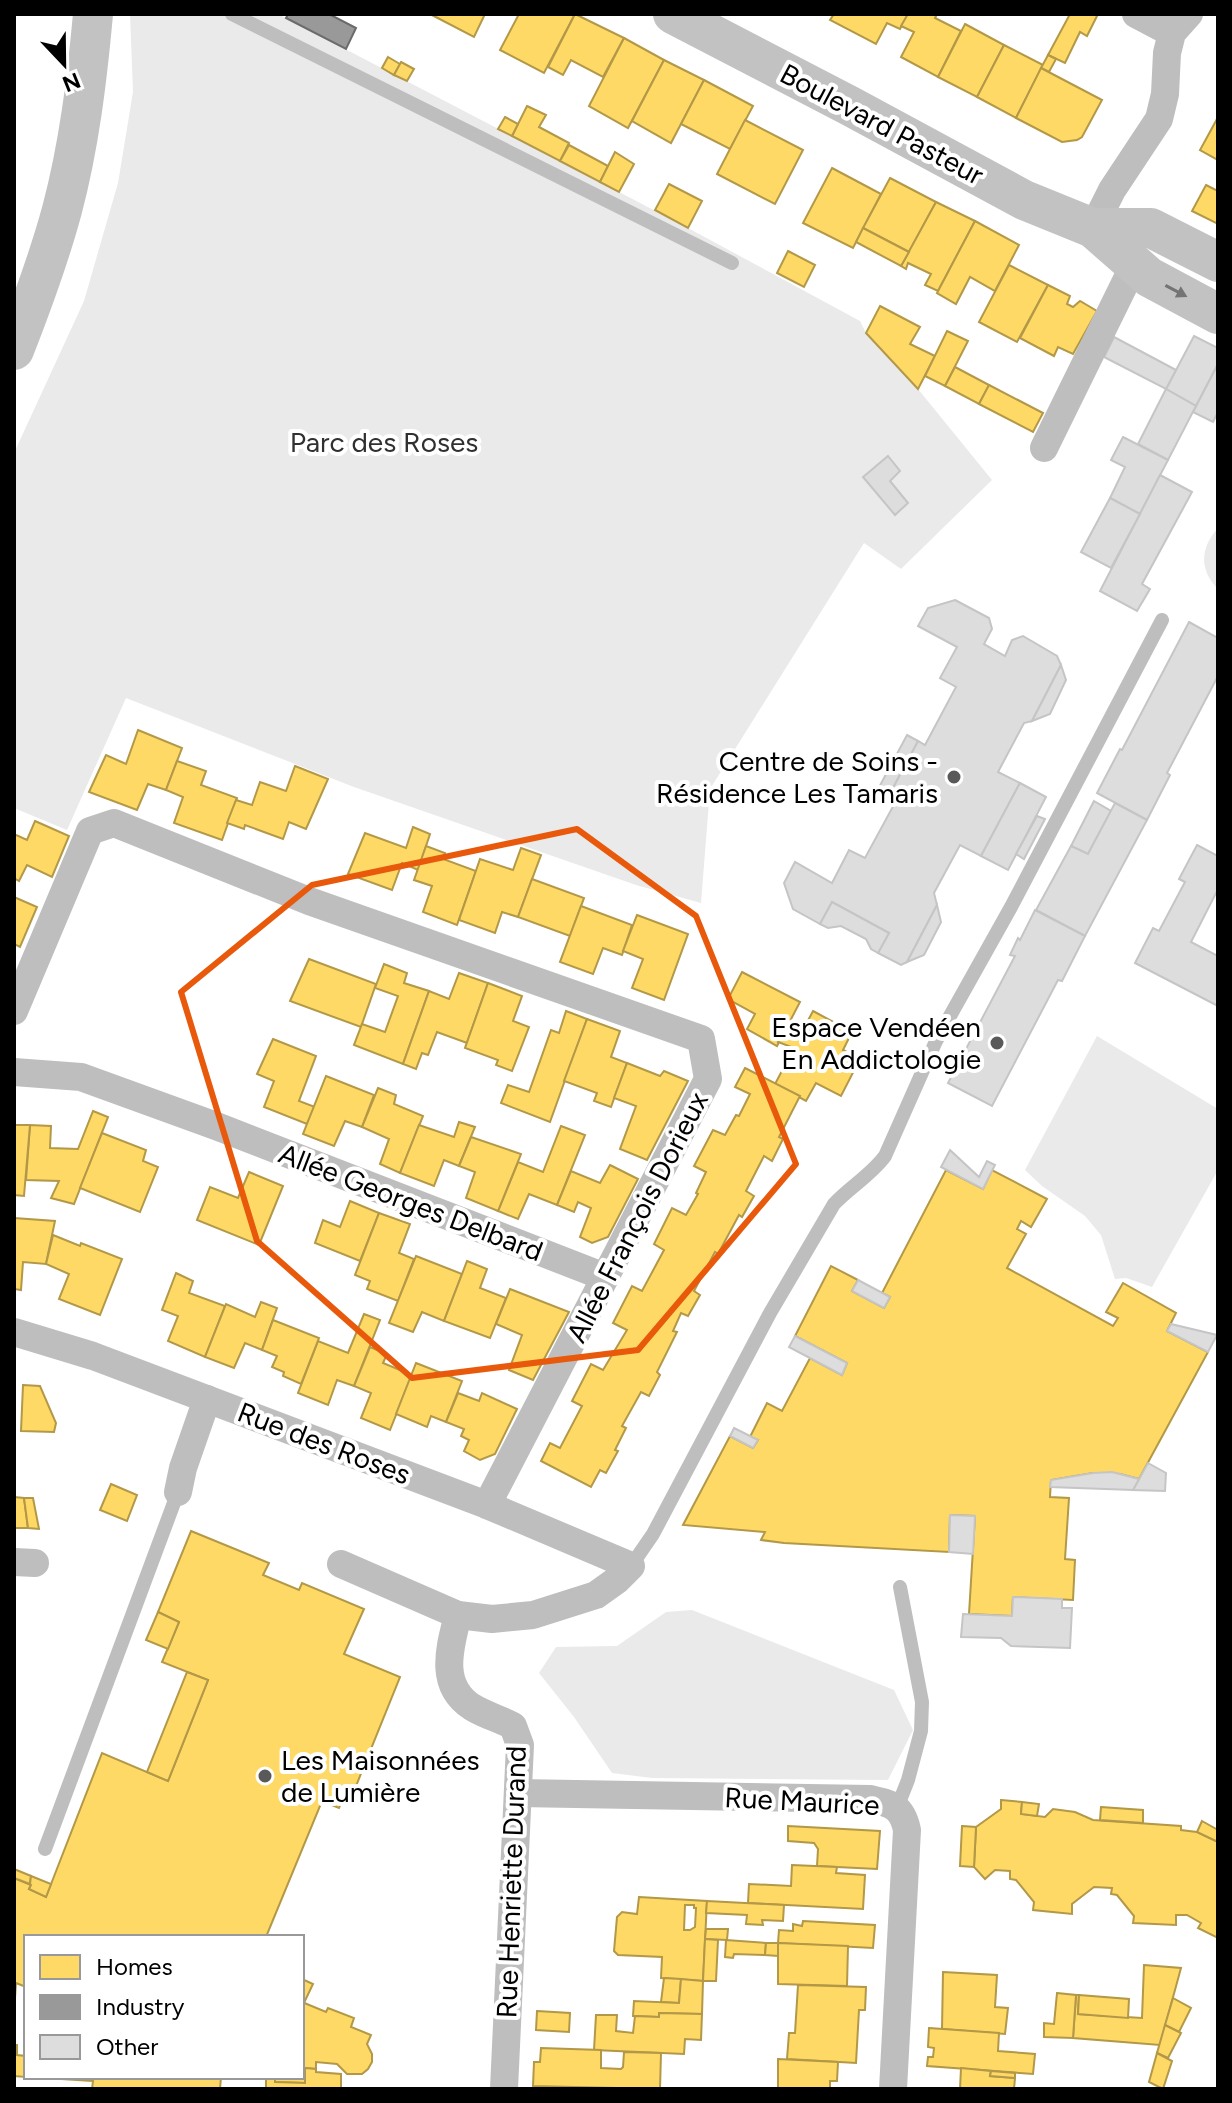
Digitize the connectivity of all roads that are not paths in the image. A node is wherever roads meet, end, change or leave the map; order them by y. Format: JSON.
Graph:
{"nodes":[{"id":1,"x":93,"y":14,"type":"edge"},
{"id":2,"x":232,"y":14,"type":"edge"},
{"id":3,"x":673,"y":14,"type":"edge"},
{"id":4,"x":1136,"y":14,"type":"edge"},
{"id":5,"x":1180,"y":24,"type":"edge"},
{"id":6,"x":1093,"y":228,"type":"junction"},
{"id":7,"x":1218,"y":262,"type":"edge"},
{"id":8,"x":732,"y":263,"type":"dead end"},
{"id":9,"x":1134,"y":265,"type":"junction"},
{"id":10,"x":26,"y":286,"type":"edge"},
{"id":11,"x":1218,"y":314,"type":"edge"},
{"id":12,"x":14,"y":350,"type":"edge"},
{"id":13,"x":1044,"y":448,"type":"dead end"},
{"id":14,"x":1162,"y":620,"type":"dead end"},
{"id":15,"x":14,"y":1011,"type":"edge"},
{"id":16,"x":14,"y":1072,"type":"edge"},
{"id":17,"x":605,"y":1277,"type":"junction"},
{"id":18,"x":14,"y":1332,"type":"edge"},
{"id":19,"x":207,"y":1399,"type":"junction"},
{"id":20,"x":178,"y":1492,"type":"joint"},
{"id":21,"x":487,"y":1505,"type":"junction"},
{"id":22,"x":341,"y":1564,"type":"dead end"},
{"id":23,"x":631,"y":1566,"type":"junction"},
{"id":24,"x":900,"y":1587,"type":"dead end"},
{"id":25,"x":458,"y":1615,"type":"junction"},
{"id":26,"x":518,"y":1793,"type":"junction"},
{"id":27,"x":897,"y":1808,"type":"junction"},
{"id":28,"x":45,"y":1849,"type":"dead end"},
{"id":29,"x":504,"y":2089,"type":"edge"},
{"id":30,"x":893,"y":2089,"type":"edge"}],
"edges":[{"from":1,"to":10,"type":"street"},
{"from":2,"to":8,"type":"lane"},
{"from":3,"to":6,"type":"street","name":"Boulevard Pasteur"},
{"from":4,"to":5,"type":"street"},
{"from":5,"to":6,"type":"street"},
{"from":6,"to":7,"type":"street","name":"Boulevard Pasteur"},
{"from":6,"to":9,"type":"street","name":"Boulevard Pasteur"},
{"from":9,"to":11,"type":"street","name":"Boulevard Pasteur","one_way":true},
{"from":9,"to":13,"type":"street"},
{"from":10,"to":12,"type":"street"},
{"from":14,"to":23,"type":"lane"},
{"from":15,"to":17,"type":"street","name":"Allée François Dorieux"},
{"from":16,"to":17,"type":"street","name":"Allée Georges Delbard"},
{"from":17,"to":21,"type":"street","name":"Allée François Dorieux"},
{"from":18,"to":19,"type":"street","name":"Rue des Roses"},
{"from":19,"to":20,"type":"street"},
{"from":19,"to":21,"type":"street","name":"Rue des Roses"},
{"from":20,"to":28,"type":"lane"},
{"from":21,"to":23,"type":"street","name":"Rue des Roses"},
{"from":22,"to":25,"type":"street"},
{"from":23,"to":25,"type":"street"},
{"from":24,"to":27,"type":"lane"},
{"from":25,"to":26,"type":"street","name":"Rue Henriette Durand"},
{"from":26,"to":27,"type":"street","name":"Rue Maurice"},
{"from":26,"to":29,"type":"street","name":"Rue Henriette Durand"},
{"from":27,"to":30,"type":"street","name":"Rue Maurice"}]}
